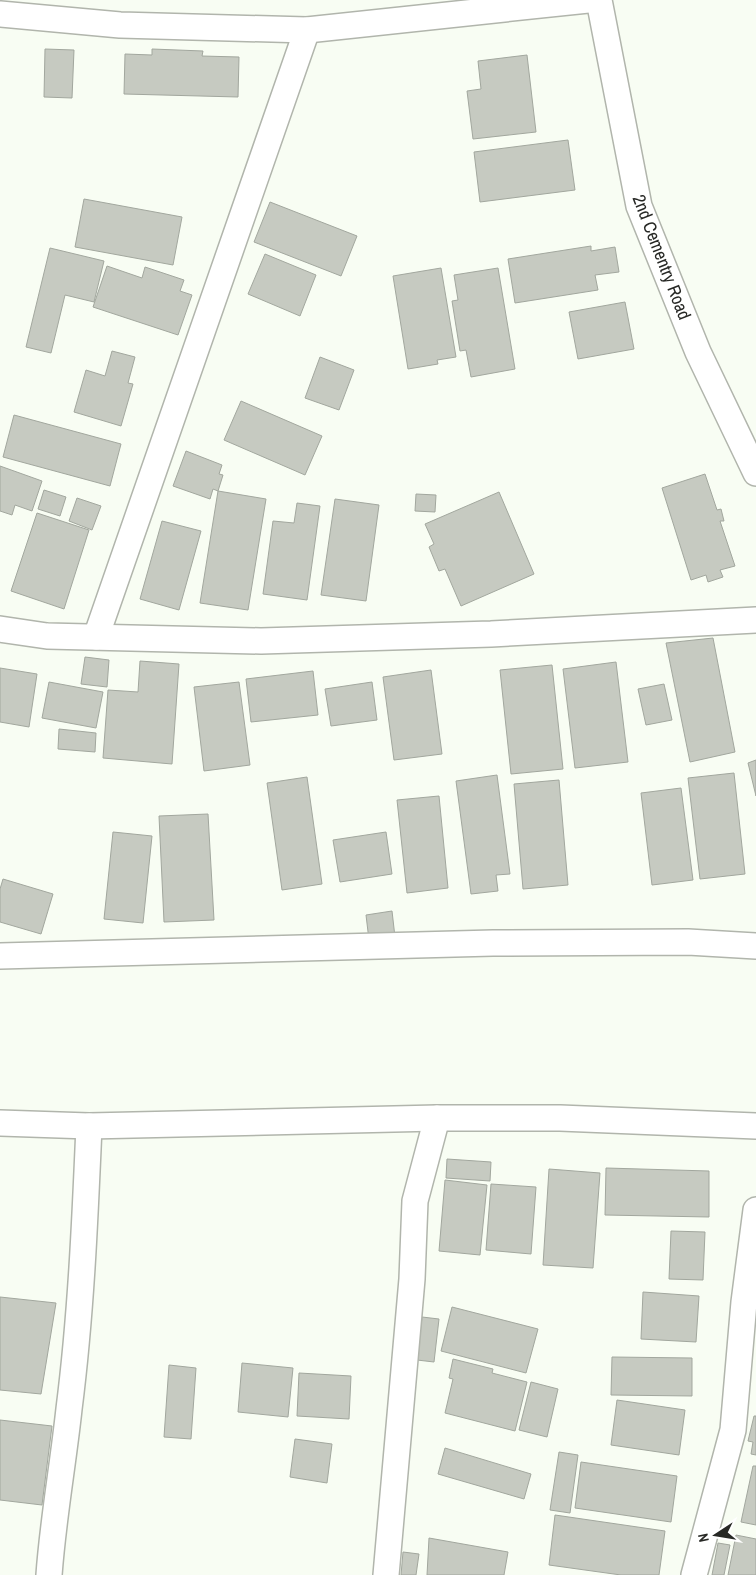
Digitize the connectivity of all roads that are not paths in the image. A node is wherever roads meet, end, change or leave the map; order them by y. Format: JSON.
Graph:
{"nodes":[{"id":1,"x":588,"y":0,"type":"edge"},
{"id":2,"x":599,"y":0,"type":"edge"},
{"id":3,"x":0,"y":14,"type":"edge"},
{"id":4,"x":307,"y":30,"type":"junction"},
{"id":5,"x":756,"y":473,"type":"edge"},
{"id":6,"x":756,"y":620,"type":"edge"},
{"id":7,"x":0,"y":629,"type":"edge"},
{"id":8,"x":96,"y":637,"type":"junction"},
{"id":9,"x":756,"y":946,"type":"edge"},
{"id":10,"x":0,"y":956,"type":"edge"},
{"id":11,"x":756,"y":1107,"type":"edge"},
{"id":12,"x":437,"y":1118,"type":"junction"},
{"id":13,"x":0,"y":1123,"type":"edge"},
{"id":14,"x":89,"y":1126,"type":"junction"},
{"id":15,"x":746,"y":1126,"type":"edge"},
{"id":16,"x":756,"y":1210,"type":"edge"},
{"id":17,"x":49,"y":1575,"type":"edge"},
{"id":18,"x":386,"y":1575,"type":"edge"},
{"id":19,"x":694,"y":1575,"type":"edge"}],
"edges":[{"from":1,"to":4,"type":"street"},
{"from":2,"to":5,"type":"street","name":"2nd Cementry Road"},
{"from":3,"to":4,"type":"street"},
{"from":4,"to":8,"type":"street"},
{"from":6,"to":8,"type":"street"},
{"from":7,"to":8,"type":"street"},
{"from":9,"to":10,"type":"street"},
{"from":11,"to":15,"type":"street"},
{"from":12,"to":14,"type":"street"},
{"from":12,"to":15,"type":"street"},
{"from":12,"to":18,"type":"street"},
{"from":13,"to":14,"type":"street"},
{"from":14,"to":17,"type":"street"},
{"from":16,"to":19,"type":"street"}]}
